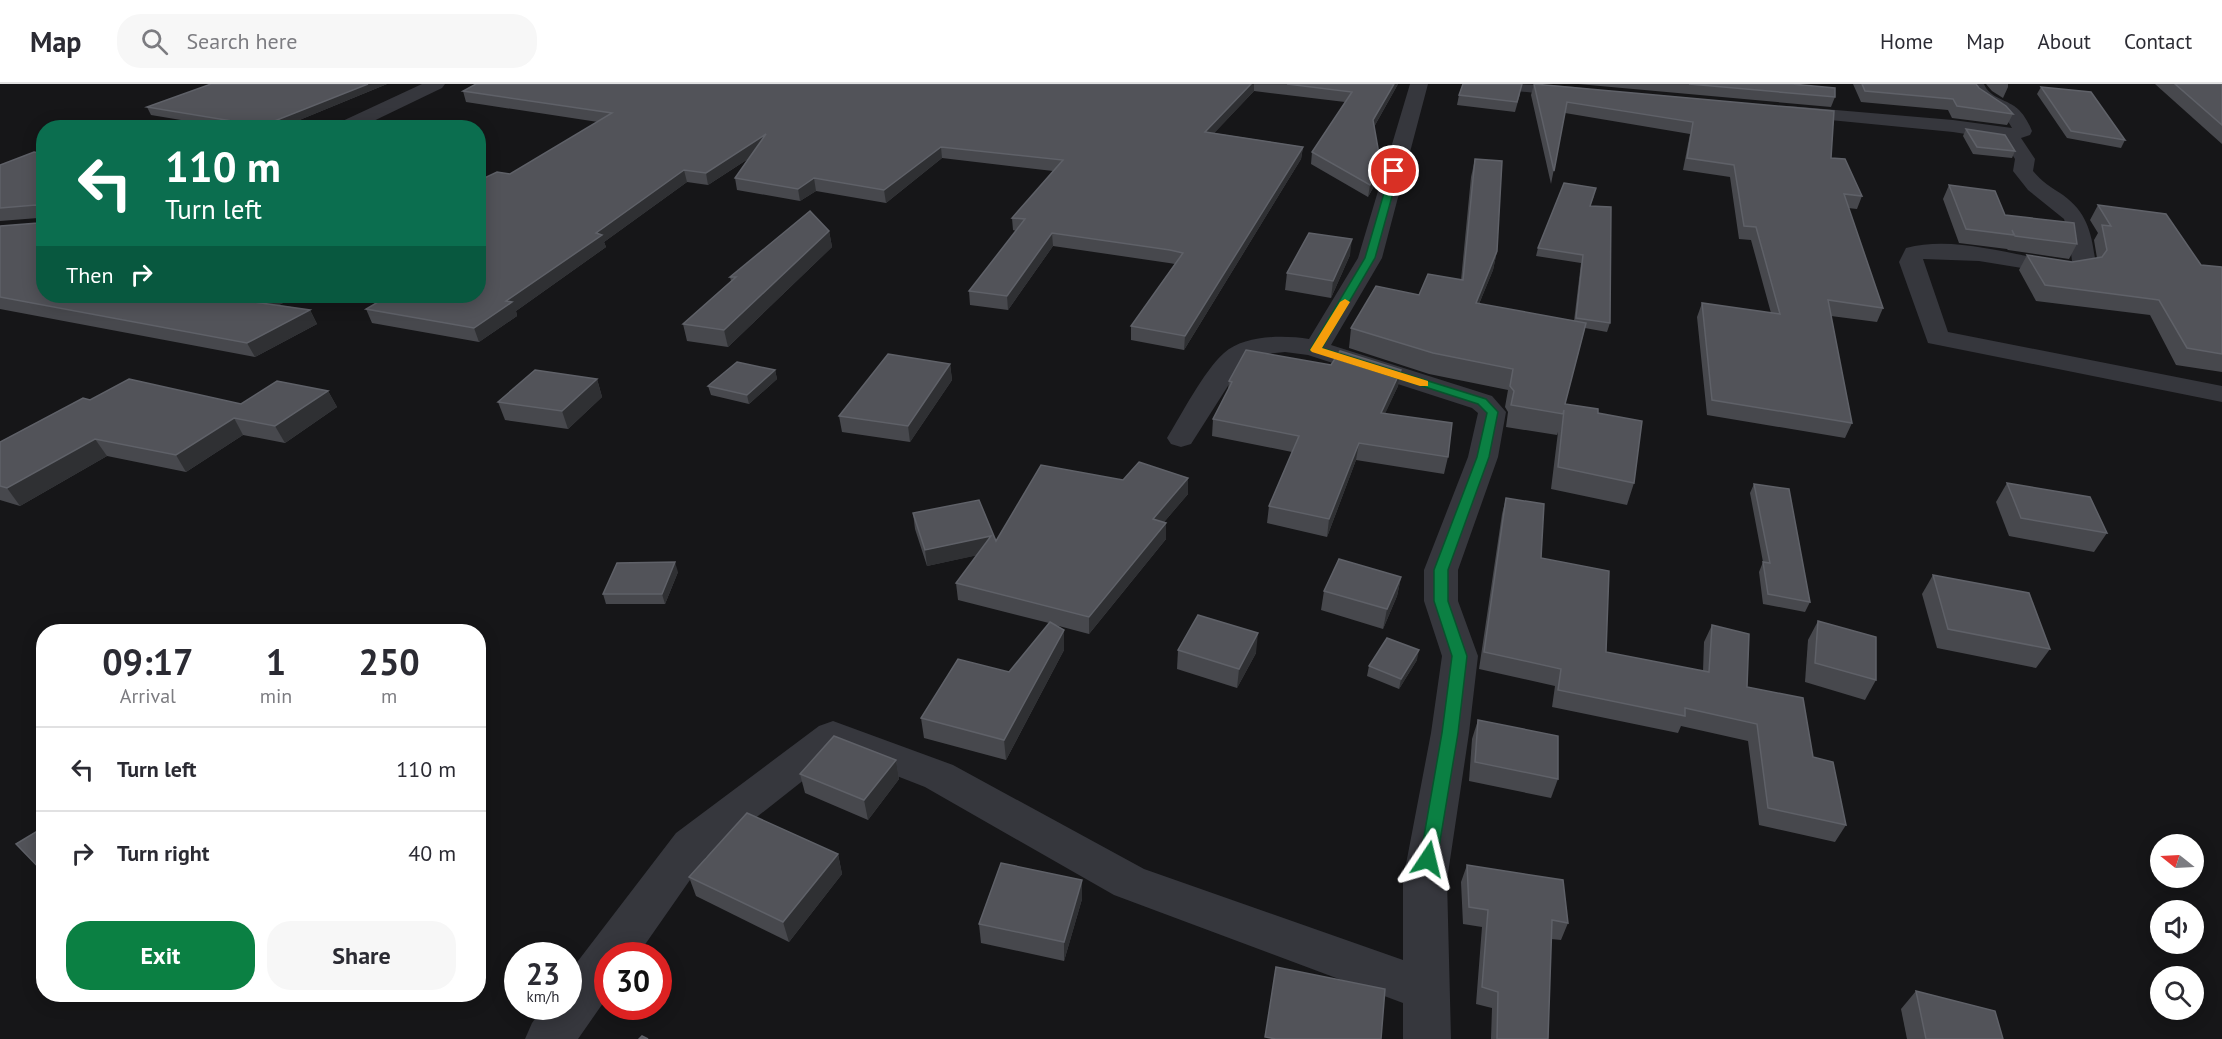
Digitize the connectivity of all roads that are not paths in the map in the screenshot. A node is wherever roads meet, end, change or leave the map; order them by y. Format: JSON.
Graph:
{"nodes":[{"id":1,"x":436,"y":84,"type":"edge"},
{"id":2,"x":1419,"y":84,"type":"edge"},
{"id":3,"x":1495,"y":84,"type":"edge"},
{"id":4,"x":1975,"y":84,"type":"edge"},
{"id":5,"x":1599,"y":94,"type":"edge"},
{"id":6,"x":1775,"y":110,"type":"edge"},
{"id":7,"x":360,"y":120,"type":"edge"},
{"id":8,"x":2010,"y":135,"type":"junction"},
{"id":9,"x":1316,"y":350,"type":"junction"},
{"id":10,"x":2222,"y":394,"type":"edge"},
{"id":11,"x":1181,"y":438,"type":"dead end"},
{"id":12,"x":620,"y":942,"type":"edge"},
{"id":13,"x":594,"y":978,"type":"edge"},
{"id":14,"x":1426,"y":990,"type":"junction"},
{"id":15,"x":549,"y":1039,"type":"edge"},
{"id":16,"x":1427,"y":1039,"type":"edge"}],
"edges":[{"from":1,"to":7,"type":"street"},
{"from":2,"to":9,"type":"street"},
{"from":3,"to":5,"type":"street"},
{"from":4,"to":8,"type":"street"},
{"from":6,"to":8,"type":"street"},
{"from":8,"to":10,"type":"street"},
{"from":9,"to":11,"type":"street"},
{"from":9,"to":14,"type":"street"},
{"from":12,"to":14,"type":"street"},
{"from":13,"to":15,"type":"street"},
{"from":14,"to":16,"type":"street"}]}
